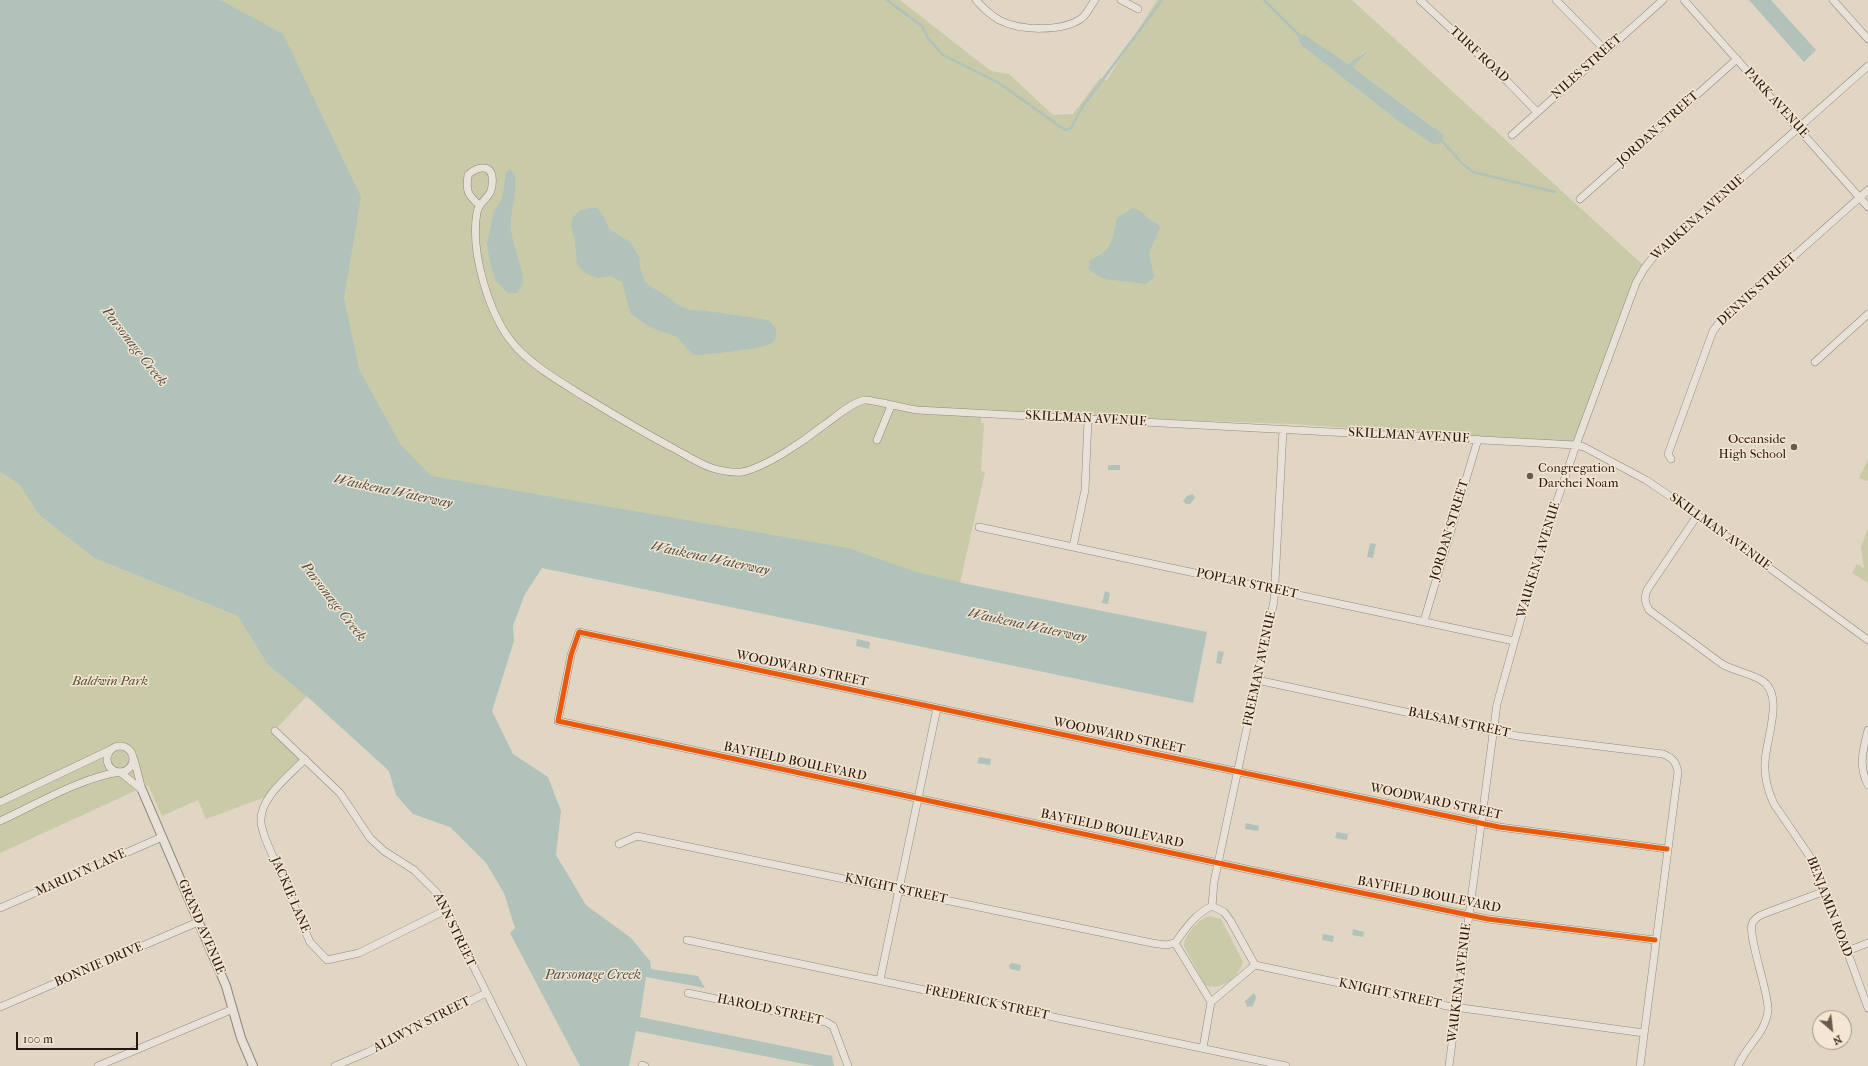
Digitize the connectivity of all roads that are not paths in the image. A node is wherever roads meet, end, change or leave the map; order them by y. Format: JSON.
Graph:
{"nodes":[{"id":1,"x":976,"y":0,"type":"edge"},
{"id":2,"x":1095,"y":0,"type":"edge"},
{"id":3,"x":1121,"y":0,"type":"edge"},
{"id":4,"x":1420,"y":0,"type":"edge"},
{"id":5,"x":1556,"y":0,"type":"edge"},
{"id":6,"x":1663,"y":0,"type":"edge"},
{"id":7,"x":1684,"y":0,"type":"edge"},
{"id":8,"x":1834,"y":0,"type":"edge"},
{"id":9,"x":1138,"y":9,"type":"dead end"},
{"id":10,"x":1868,"y":39,"type":"edge"},
{"id":11,"x":1606,"y":51,"type":"junction"},
{"id":12,"x":1737,"y":59,"type":"junction"},
{"id":13,"x":1868,"y":66,"type":"edge"},
{"id":14,"x":1537,"y":112,"type":"junction"},
{"id":15,"x":1798,"y":128,"type":"junction"},
{"id":16,"x":1512,"y":135,"type":"dead end"},
{"id":17,"x":1868,"y":190,"type":"edge"},
{"id":18,"x":1860,"y":197,"type":"junction"},
{"id":19,"x":1580,"y":199,"type":"dead end"},
{"id":20,"x":479,"y":205,"type":"junction"},
{"id":21,"x":1868,"y":206,"type":"edge"},
{"id":22,"x":1868,"y":314,"type":"edge"},
{"id":23,"x":1815,"y":362,"type":"dead end"},
{"id":24,"x":891,"y":406,"type":"junction"},
{"id":25,"x":1088,"y":419,"type":"junction"},
{"id":26,"x":1283,"y":430,"type":"junction"},
{"id":27,"x":877,"y":440,"type":"dead end"},
{"id":28,"x":1478,"y":440,"type":"junction"},
{"id":29,"x":1576,"y":445,"type":"junction"},
{"id":30,"x":1670,"y":459,"type":"dead end"},
{"id":31,"x":1697,"y":516,"type":"junction"},
{"id":32,"x":979,"y":527,"type":"dead end"},
{"id":33,"x":1073,"y":547,"type":"junction"},
{"id":34,"x":1274,"y":589,"type":"junction"},
{"id":35,"x":1424,"y":621,"type":"junction"},
{"id":36,"x":1868,"y":640,"type":"edge"},
{"id":37,"x":1514,"y":641,"type":"junction"},
{"id":38,"x":1257,"y":680,"type":"junction"},
{"id":39,"x":937,"y":708,"type":"junction"},
{"id":40,"x":567,"y":724,"type":"joint"},
{"id":41,"x":275,"y":730,"type":"dead end"},
{"id":42,"x":1868,"y":730,"type":"edge"},
{"id":43,"x":1493,"y":731,"type":"junction"},
{"id":44,"x":112,"y":749,"type":"junction"},
{"id":45,"x":133,"y":754,"type":"junction"},
{"id":46,"x":305,"y":759,"type":"junction"},
{"id":47,"x":1238,"y":771,"type":"junction"},
{"id":48,"x":120,"y":772,"type":"junction"},
{"id":49,"x":1868,"y":785,"type":"edge"},
{"id":50,"x":142,"y":790,"type":"junction"},
{"id":51,"x":918,"y":799,"type":"junction"},
{"id":52,"x":0,"y":802,"type":"edge"},
{"id":53,"x":0,"y":821,"type":"edge"},
{"id":54,"x":1481,"y":823,"type":"junction"},
{"id":55,"x":162,"y":837,"type":"junction"},
{"id":56,"x":619,"y":844,"type":"dead end"},
{"id":57,"x":1667,"y":849,"type":"junction"},
{"id":58,"x":1218,"y":863,"type":"junction"},
{"id":59,"x":898,"y":889,"type":"junction"},
{"id":60,"x":1825,"y":891,"type":"junction"},
{"id":61,"x":1212,"y":906,"type":"junction"},
{"id":62,"x":0,"y":908,"type":"edge"},
{"id":63,"x":446,"y":910,"type":"junction"},
{"id":64,"x":1469,"y":915,"type":"junction"},
{"id":65,"x":198,"y":922,"type":"junction"},
{"id":66,"x":687,"y":940,"type":"dead end"},
{"id":67,"x":1655,"y":940,"type":"junction"},
{"id":68,"x":1175,"y":943,"type":"junction"},
{"id":69,"x":1868,"y":944,"type":"edge"},
{"id":70,"x":1847,"y":951,"type":"junction"},
{"id":71,"x":1255,"y":966,"type":"junction"},
{"id":72,"x":880,"y":980,"type":"junction"},
{"id":73,"x":486,"y":993,"type":"junction"},
{"id":74,"x":688,"y":993,"type":"dead end"},
{"id":75,"x":1211,"y":1002,"type":"junction"},
{"id":76,"x":0,"y":1007,"type":"edge"},
{"id":77,"x":1457,"y":1007,"type":"junction"},
{"id":78,"x":1868,"y":1008,"type":"edge"},
{"id":79,"x":233,"y":1009,"type":"junction"},
{"id":80,"x":1644,"y":1033,"type":"junction"},
{"id":81,"x":1203,"y":1048,"type":"junction"},
{"id":82,"x":98,"y":1066,"type":"edge"},
{"id":83,"x":253,"y":1066,"type":"edge"},
{"id":84,"x":335,"y":1066,"type":"edge"},
{"id":85,"x":523,"y":1066,"type":"edge"},
{"id":86,"x":848,"y":1066,"type":"edge"},
{"id":87,"x":1286,"y":1066,"type":"edge"},
{"id":88,"x":1449,"y":1066,"type":"edge"},
{"id":89,"x":1640,"y":1066,"type":"edge"},
{"id":90,"x":1738,"y":1066,"type":"edge"}],
"edges":[{"from":1,"to":2,"type":"street"},
{"from":3,"to":9,"type":"street"},
{"from":4,"to":14,"type":"street","name":"TURF ROAD"},
{"from":5,"to":11,"type":"street"},
{"from":6,"to":11,"type":"street","name":"NILES STREET"},
{"from":7,"to":12,"type":"street","name":"PARK AVENUE"},
{"from":8,"to":10,"type":"street"},
{"from":11,"to":14,"type":"street","name":"NILES STREET"},
{"from":12,"to":15,"type":"street","name":"PARK AVENUE"},
{"from":12,"to":19,"type":"street","name":"JORDAN STREET"},
{"from":13,"to":15,"type":"street","name":"WAUKENA AVENUE"},
{"from":14,"to":16,"type":"street","name":"NILES STREET"},
{"from":15,"to":18,"type":"street","name":"PARK AVENUE"},
{"from":15,"to":29,"type":"street","name":"WAUKENA AVENUE"},
{"from":17,"to":18,"type":"street","name":"DENNIS STREET"},
{"from":18,"to":21,"type":"street","name":"PARK AVENUE"},
{"from":18,"to":30,"type":"street","name":"DENNIS STREET"},
{"from":20,"to":20,"type":"street"},
{"from":20,"to":24,"type":"street","name":"SKILLMAN AVENUE"},
{"from":22,"to":23,"type":"street"},
{"from":24,"to":25,"type":"street","name":"SKILLMAN AVENUE"},
{"from":24,"to":27,"type":"street"},
{"from":25,"to":26,"type":"street","name":"SKILLMAN AVENUE"},
{"from":25,"to":33,"type":"street"},
{"from":26,"to":28,"type":"street","name":"SKILLMAN AVENUE"},
{"from":26,"to":34,"type":"street","name":"FREEMAN AVENUE"},
{"from":28,"to":29,"type":"street","name":"SKILLMAN AVENUE"},
{"from":28,"to":35,"type":"street","name":"JORDAN STREET"},
{"from":29,"to":31,"type":"street","name":"SKILLMAN AVENUE"},
{"from":29,"to":37,"type":"street","name":"WAUKENA AVENUE"},
{"from":31,"to":36,"type":"street","name":"SKILLMAN AVENUE"},
{"from":31,"to":60,"type":"street","name":"BENJAMIN ROAD"},
{"from":32,"to":33,"type":"street","name":"POPLAR STREET"},
{"from":33,"to":34,"type":"street","name":"POPLAR STREET"},
{"from":34,"to":35,"type":"street","name":"POPLAR STREET"},
{"from":34,"to":38,"type":"street","name":"FREEMAN AVENUE"},
{"from":35,"to":37,"type":"street","name":"POPLAR STREET"},
{"from":37,"to":43,"type":"street","name":"WAUKENA AVENUE"},
{"from":38,"to":43,"type":"street","name":"BALSAM STREET"},
{"from":38,"to":47,"type":"street","name":"FREEMAN AVENUE"},
{"from":39,"to":40,"type":"street","name":"WOODWARD STREET"},
{"from":39,"to":47,"type":"street","name":"WOODWARD STREET"},
{"from":39,"to":51,"type":"street"},
{"from":40,"to":51,"type":"street","name":"BAYFIELD BOULEVARD"},
{"from":41,"to":46,"type":"street","name":"ANN STREET"},
{"from":42,"to":49,"type":"street"},
{"from":43,"to":54,"type":"street","name":"WAUKENA AVENUE"},
{"from":43,"to":57,"type":"street","name":"BALSAM STREET"},
{"from":44,"to":45,"type":"street"},
{"from":44,"to":48,"type":"street","name":"GRAND AVENUE"},
{"from":44,"to":52,"type":"street"},
{"from":45,"to":48,"type":"street"},
{"from":45,"to":50,"type":"street","name":"GRAND AVENUE"},
{"from":46,"to":63,"type":"street","name":"ANN STREET"},
{"from":46,"to":63,"type":"street","name":"JACKIE LANE"},
{"from":47,"to":54,"type":"street","name":"WOODWARD STREET"},
{"from":47,"to":58,"type":"street","name":"FREEMAN AVENUE"},
{"from":48,"to":50,"type":"street","name":"GRAND AVENUE"},
{"from":48,"to":53,"type":"street"},
{"from":50,"to":55,"type":"street","name":"GRAND AVENUE"},
{"from":51,"to":58,"type":"street","name":"BAYFIELD BOULEVARD"},
{"from":51,"to":59,"type":"street"},
{"from":54,"to":57,"type":"street","name":"WOODWARD STREET"},
{"from":54,"to":64,"type":"street","name":"WAUKENA AVENUE"},
{"from":55,"to":62,"type":"street","name":"MARILYN LANE"},
{"from":55,"to":65,"type":"street","name":"GRAND AVENUE"},
{"from":56,"to":59,"type":"street","name":"KNIGHT STREET"},
{"from":57,"to":67,"type":"street"},
{"from":58,"to":61,"type":"street","name":"FREEMAN AVENUE"},
{"from":58,"to":64,"type":"street","name":"BAYFIELD BOULEVARD"},
{"from":59,"to":68,"type":"street","name":"KNIGHT STREET"},
{"from":59,"to":72,"type":"street"},
{"from":60,"to":70,"type":"street","name":"BENJAMIN ROAD"},
{"from":60,"to":90,"type":"street"},
{"from":61,"to":68,"type":"street"},
{"from":61,"to":71,"type":"street"},
{"from":63,"to":73,"type":"street","name":"ANN STREET"},
{"from":64,"to":67,"type":"street","name":"BAYFIELD BOULEVARD"},
{"from":64,"to":77,"type":"street","name":"WAUKENA AVENUE"},
{"from":65,"to":76,"type":"street","name":"BONNIE DRIVE"},
{"from":65,"to":79,"type":"street","name":"GRAND AVENUE"},
{"from":66,"to":72,"type":"street","name":"FREDERICK STREET"},
{"from":67,"to":80,"type":"street"},
{"from":68,"to":75,"type":"street"},
{"from":69,"to":70,"type":"street"},
{"from":70,"to":78,"type":"street","name":"BENJAMIN ROAD"},
{"from":71,"to":75,"type":"street"},
{"from":71,"to":77,"type":"street","name":"KNIGHT STREET"},
{"from":72,"to":81,"type":"street","name":"FREDERICK STREET"},
{"from":73,"to":84,"type":"street","name":"ALLWYN STREET"},
{"from":73,"to":85,"type":"street","name":"ANN STREET"},
{"from":74,"to":86,"type":"street","name":"HAROLD STREET"},
{"from":75,"to":81,"type":"street"},
{"from":77,"to":80,"type":"street","name":"KNIGHT STREET"},
{"from":77,"to":88,"type":"street","name":"WAUKENA AVENUE"},
{"from":79,"to":82,"type":"street"},
{"from":79,"to":83,"type":"street","name":"GRAND AVENUE"},
{"from":80,"to":89,"type":"street"},
{"from":81,"to":87,"type":"street","name":"FREDERICK STREET"}]}
